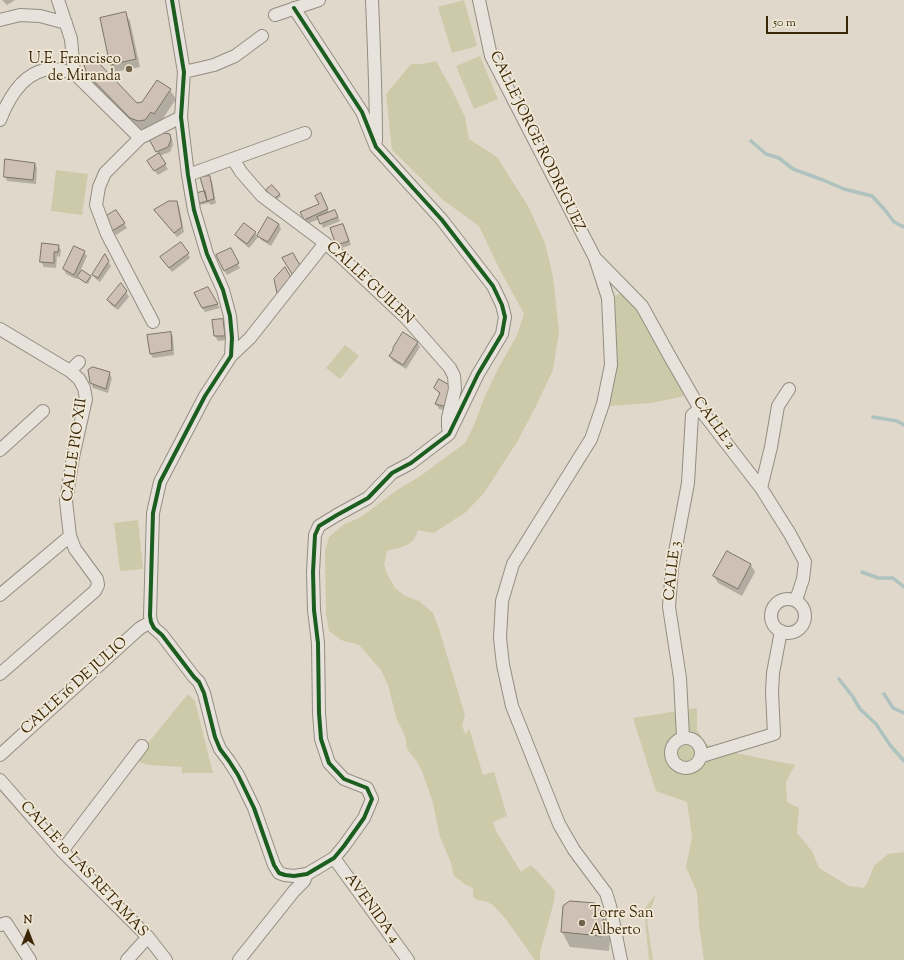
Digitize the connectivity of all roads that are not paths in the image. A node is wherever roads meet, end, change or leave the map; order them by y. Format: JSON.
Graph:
{"nodes":[{"id":1,"x":58,"y":0,"type":"edge"},
{"id":2,"x":172,"y":0,"type":"edge"},
{"id":3,"x":319,"y":0,"type":"edge"},
{"id":4,"x":372,"y":0,"type":"edge"},
{"id":5,"x":479,"y":0,"type":"edge"},
{"id":6,"x":294,"y":8,"type":"junction"},
{"id":7,"x":275,"y":15,"type":"dead end"},
{"id":8,"x":0,"y":20,"type":"edge"},
{"id":9,"x":66,"y":24,"type":"junction"},
{"id":10,"x":262,"y":36,"type":"dead end"},
{"id":11,"x":184,"y":72,"type":"junction"},
{"id":12,"x":74,"y":73,"type":"junction"},
{"id":13,"x":181,"y":117,"type":"junction"},
{"id":14,"x":0,"y":120,"type":"edge"},
{"id":15,"x":305,"y":133,"type":"dead end"},
{"id":16,"x":140,"y":138,"type":"junction"},
{"id":17,"x":376,"y":147,"type":"junction"},
{"id":18,"x":233,"y":159,"type":"junction"},
{"id":19,"x":188,"y":175,"type":"junction"},
{"id":20,"x":325,"y":243,"type":"junction"},
{"id":21,"x":595,"y":258,"type":"junction"},
{"id":22,"x":153,"y":322,"type":"dead end"},
{"id":23,"x":0,"y":329,"type":"edge"},
{"id":24,"x":231,"y":356,"type":"junction"},
{"id":25,"x":79,"y":362,"type":"dead end"},
{"id":26,"x":70,"y":371,"type":"junction"},
{"id":27,"x":789,"y":390,"type":"dead end"},
{"id":28,"x":700,"y":408,"type":"junction"},
{"id":29,"x":43,"y":411,"type":"dead end"},
{"id":30,"x":449,"y":434,"type":"junction"},
{"id":31,"x":0,"y":450,"type":"edge"},
{"id":32,"x":761,"y":488,"type":"junction"},
{"id":33,"x":70,"y":536,"type":"junction"},
{"id":34,"x":0,"y":595,"type":"edge"},
{"id":35,"x":796,"y":600,"type":"junction"},
{"id":36,"x":151,"y":622,"type":"junction"},
{"id":37,"x":781,"y":631,"type":"junction"},
{"id":38,"x":0,"y":674,"type":"edge"},
{"id":39,"x":683,"y":737,"type":"junction"},
{"id":40,"x":142,"y":746,"type":"dead end"},
{"id":41,"x":0,"y":755,"type":"edge"},
{"id":42,"x":702,"y":756,"type":"junction"},
{"id":43,"x":0,"y":780,"type":"edge"},
{"id":44,"x":62,"y":851,"type":"junction"},
{"id":45,"x":334,"y":858,"type":"junction"},
{"id":46,"x":307,"y":874,"type":"junction"},
{"id":47,"x":3,"y":924,"type":"edge"},
{"id":48,"x":148,"y":937,"type":"junction"},
{"id":49,"x":30,"y":960,"type":"edge"},
{"id":50,"x":127,"y":960,"type":"edge"},
{"id":51,"x":166,"y":960,"type":"edge"},
{"id":52,"x":239,"y":960,"type":"edge"},
{"id":53,"x":408,"y":960,"type":"edge"},
{"id":54,"x":621,"y":960,"type":"edge"}],
"edges":[{"from":1,"to":9,"type":"street"},
{"from":2,"to":11,"type":"street"},
{"from":3,"to":6,"type":"street"},
{"from":4,"to":17,"type":"street"},
{"from":5,"to":21,"type":"street","name":"CALLE JORGE RODRIGUEZ"},
{"from":6,"to":7,"type":"street"},
{"from":6,"to":17,"type":"street"},
{"from":8,"to":9,"type":"street"},
{"from":9,"to":12,"type":"street"},
{"from":10,"to":11,"type":"street"},
{"from":11,"to":13,"type":"street"},
{"from":12,"to":14,"type":"street"},
{"from":12,"to":16,"type":"street"},
{"from":13,"to":16,"type":"street"},
{"from":13,"to":19,"type":"street"},
{"from":15,"to":18,"type":"street"},
{"from":16,"to":22,"type":"street"},
{"from":17,"to":30,"type":"street"},
{"from":18,"to":19,"type":"street"},
{"from":18,"to":20,"type":"street","name":"CALLE GUILEN"},
{"from":19,"to":24,"type":"street"},
{"from":20,"to":24,"type":"street"},
{"from":20,"to":30,"type":"street","name":"CALLE GUILEN"},
{"from":21,"to":28,"type":"street","name":"CALLE 2"},
{"from":21,"to":54,"type":"street"},
{"from":23,"to":26,"type":"street","name":"CALLE PIO XII"},
{"from":24,"to":36,"type":"street"},
{"from":25,"to":26,"type":"street"},
{"from":26,"to":33,"type":"street","name":"CALLE PIO XII"},
{"from":27,"to":32,"type":"street"},
{"from":28,"to":32,"type":"street","name":"CALLE 2"},
{"from":28,"to":39,"type":"street","name":"CALLE 3"},
{"from":29,"to":31,"type":"street"},
{"from":30,"to":45,"type":"street"},
{"from":32,"to":35,"type":"street","name":"CALLE 2"},
{"from":33,"to":34,"type":"street"},
{"from":33,"to":38,"type":"street","name":"CALLE PIO XII"},
{"from":35,"to":37,"type":"street"},
{"from":35,"to":37,"type":"street"},
{"from":36,"to":41,"type":"street","name":"CALLE 16 DE JULIO"},
{"from":36,"to":46,"type":"street"},
{"from":37,"to":42,"type":"street"},
{"from":39,"to":42,"type":"street"},
{"from":39,"to":42,"type":"street"},
{"from":40,"to":44,"type":"street"},
{"from":43,"to":44,"type":"street","name":"CALLE 10 LAS RETAMAS"},
{"from":44,"to":48,"type":"street","name":"CALLE 10 LAS RETAMAS"},
{"from":45,"to":46,"type":"street"},
{"from":45,"to":53,"type":"street","name":"AVENIDA 4"},
{"from":46,"to":52,"type":"street"},
{"from":47,"to":49,"type":"street"},
{"from":48,"to":50,"type":"street"},
{"from":48,"to":51,"type":"street","name":"CALLE 10 LAS RETAMAS"}]}
